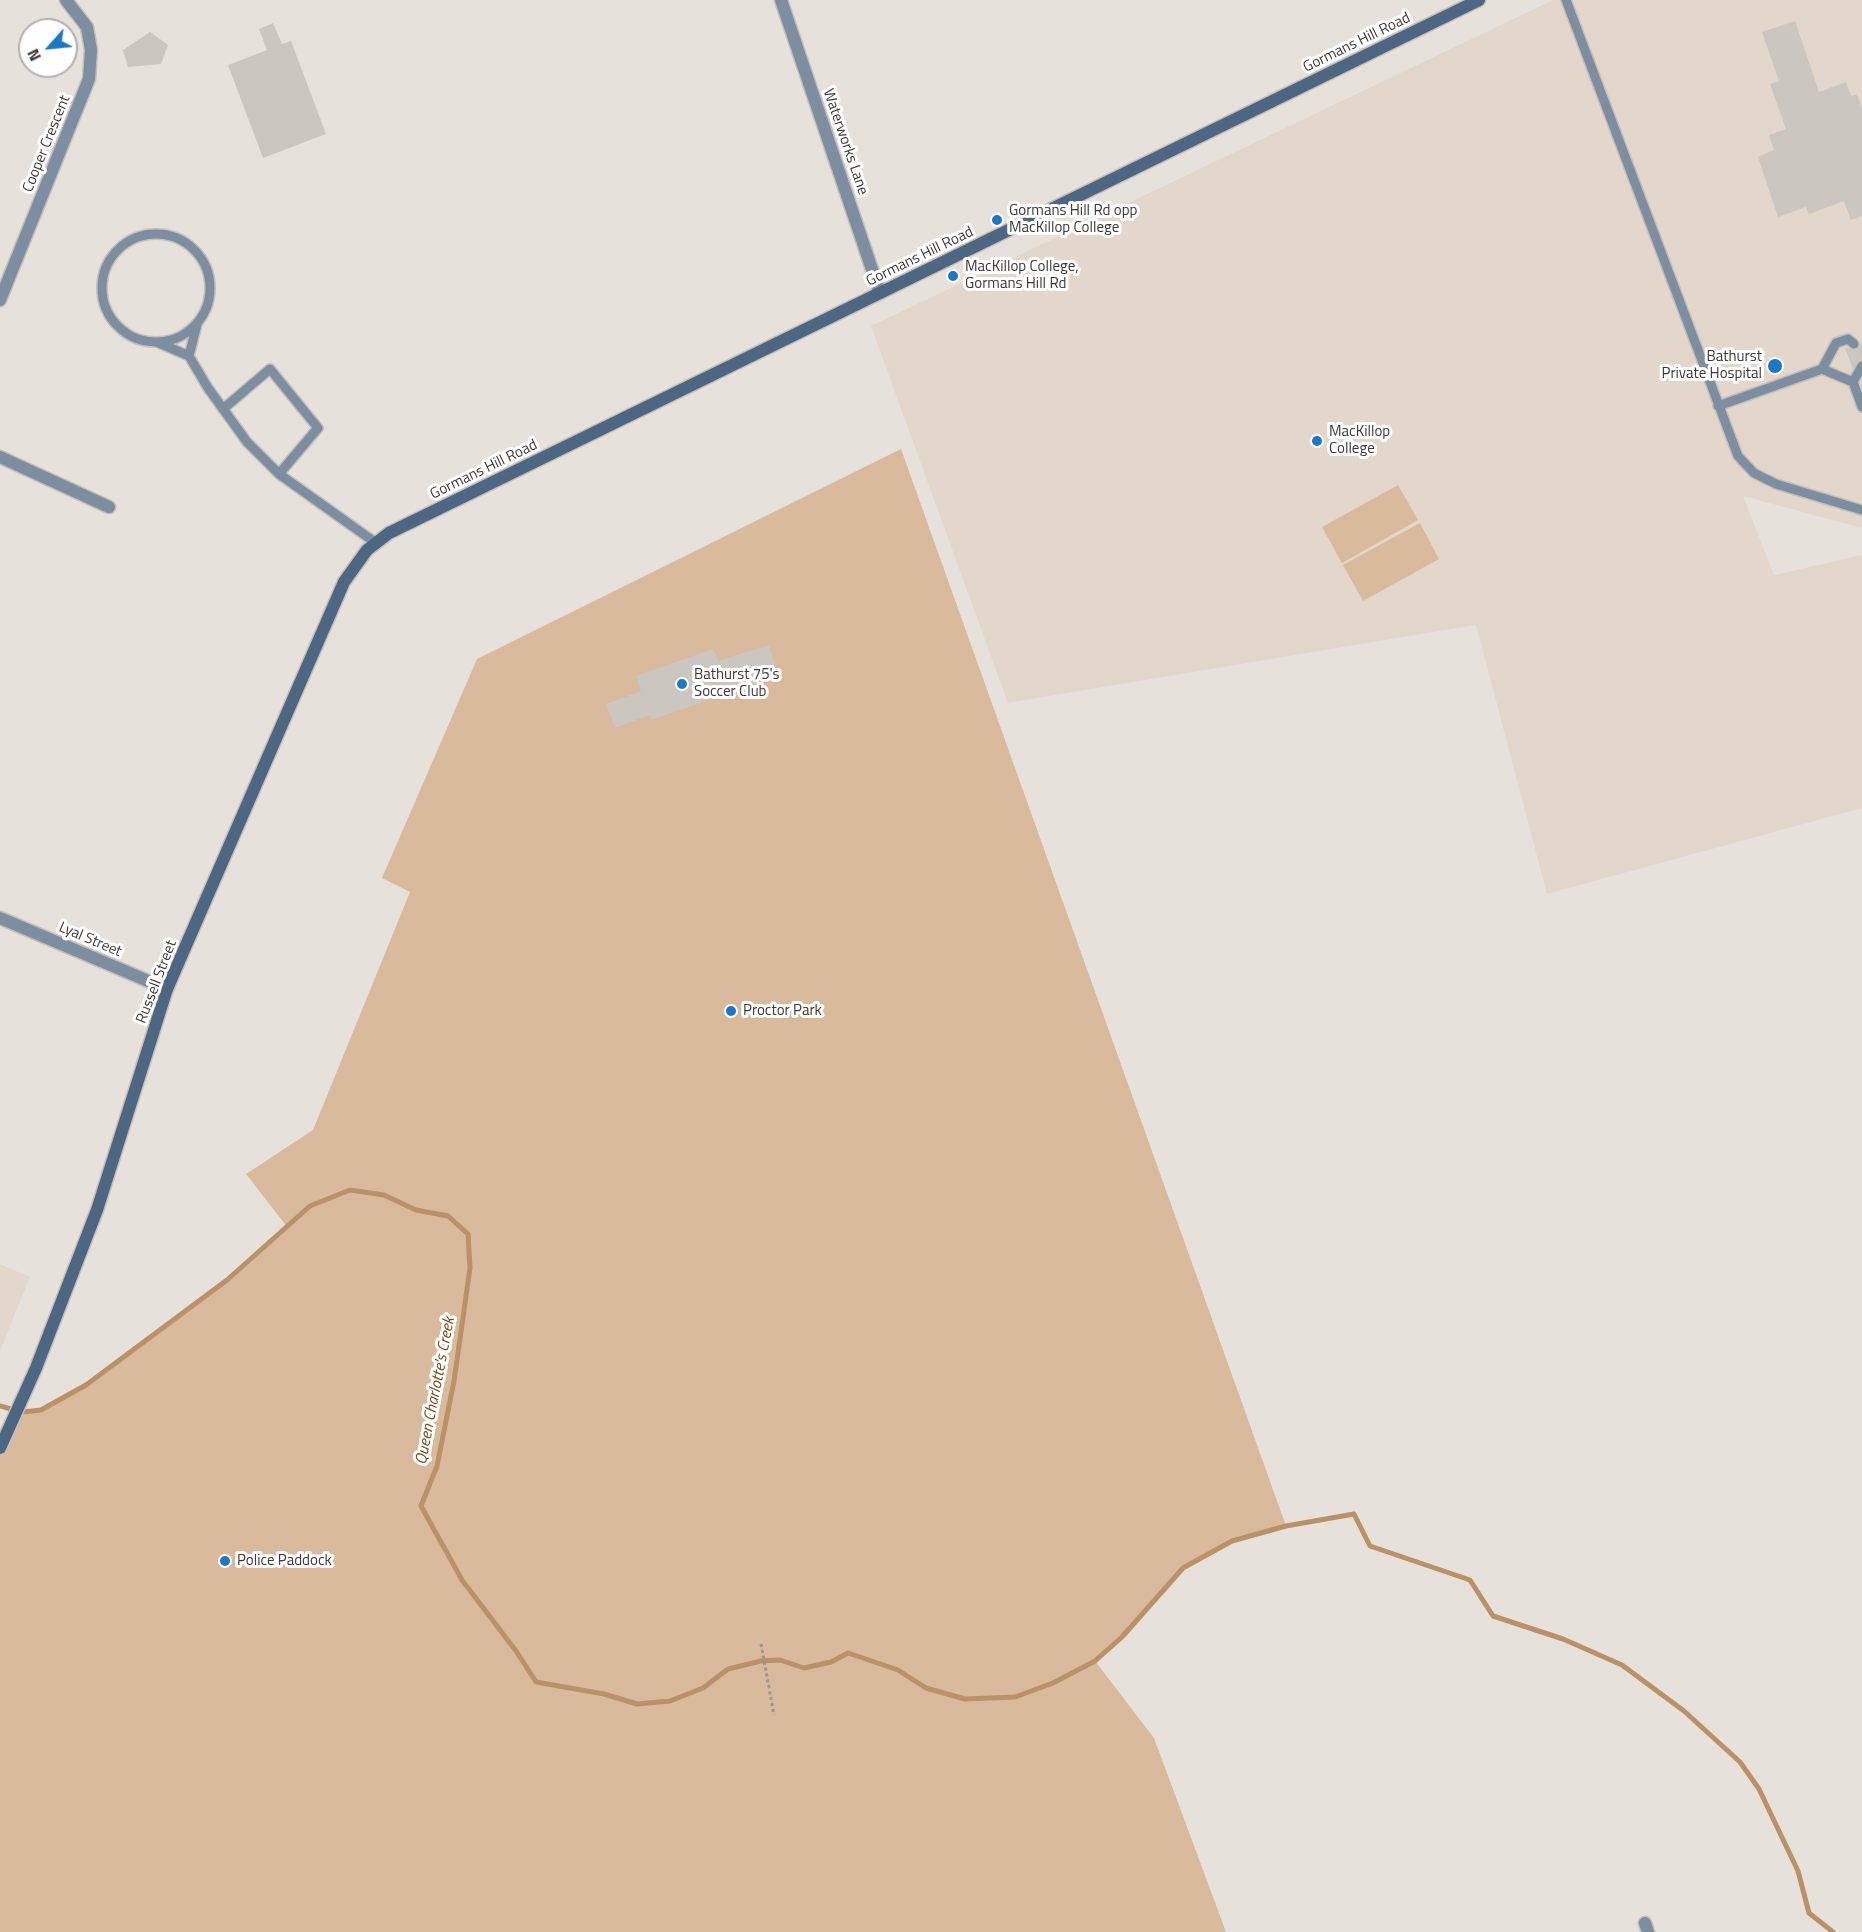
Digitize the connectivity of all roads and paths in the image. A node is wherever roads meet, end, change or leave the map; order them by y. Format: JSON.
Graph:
{"nodes":[{"id":1,"x":66,"y":0,"type":"edge"},
{"id":2,"x":782,"y":0,"type":"edge"},
{"id":3,"x":1479,"y":0,"type":"edge"},
{"id":4,"x":1566,"y":0,"type":"edge"},
{"id":5,"x":880,"y":294,"type":"junction"},
{"id":6,"x":0,"y":300,"type":"edge"},
{"id":7,"x":197,"y":324,"type":"junction"},
{"id":8,"x":159,"y":343,"type":"junction"},
{"id":9,"x":1854,"y":344,"type":"dead end"},
{"id":10,"x":189,"y":356,"type":"junction"},
{"id":11,"x":1862,"y":366,"type":"edge"},
{"id":12,"x":1822,"y":369,"type":"junction"},
{"id":13,"x":1853,"y":382,"type":"junction"},
{"id":14,"x":1718,"y":406,"type":"junction"},
{"id":15,"x":1862,"y":407,"type":"edge"},
{"id":16,"x":223,"y":410,"type":"junction"},
{"id":17,"x":0,"y":457,"type":"edge"},
{"id":18,"x":279,"y":474,"type":"junction"},
{"id":19,"x":109,"y":507,"type":"dead end"},
{"id":20,"x":1862,"y":510,"type":"edge"},
{"id":21,"x":376,"y":543,"type":"junction"},
{"id":22,"x":0,"y":918,"type":"edge"},
{"id":23,"x":167,"y":989,"type":"junction"},
{"id":24,"x":0,"y":1448,"type":"edge"},
{"id":25,"x":761,"y":1644,"type":"dead end"},
{"id":26,"x":774,"y":1715,"type":"dead end"}],
"edges":[{"from":1,"to":6,"type":"street","name":"Cooper Crescent"},
{"from":2,"to":5,"type":"street","name":"Waterworks Lane"},
{"from":3,"to":5,"type":"street","name":"Gormans Hill Road"},
{"from":4,"to":14,"type":"lane"},
{"from":5,"to":21,"type":"street","name":"Gormans Hill Road"},
{"from":7,"to":8,"type":"lane"},
{"from":7,"to":8,"type":"lane"},
{"from":7,"to":10,"type":"lane"},
{"from":8,"to":10,"type":"lane"},
{"from":9,"to":12,"type":"lane"},
{"from":10,"to":16,"type":"lane"},
{"from":11,"to":13,"type":"lane"},
{"from":12,"to":13,"type":"lane"},
{"from":12,"to":14,"type":"lane"},
{"from":13,"to":15,"type":"lane"},
{"from":14,"to":20,"type":"lane"},
{"from":16,"to":18,"type":"lane"},
{"from":16,"to":18,"type":"lane"},
{"from":17,"to":19,"type":"street"},
{"from":18,"to":21,"type":"lane"},
{"from":21,"to":23,"type":"street","name":"Russell Street"},
{"from":22,"to":23,"type":"street","name":"Lyal Street"},
{"from":23,"to":24,"type":"street","name":"Russell Street"},
{"from":25,"to":26,"type":"path"}]}
